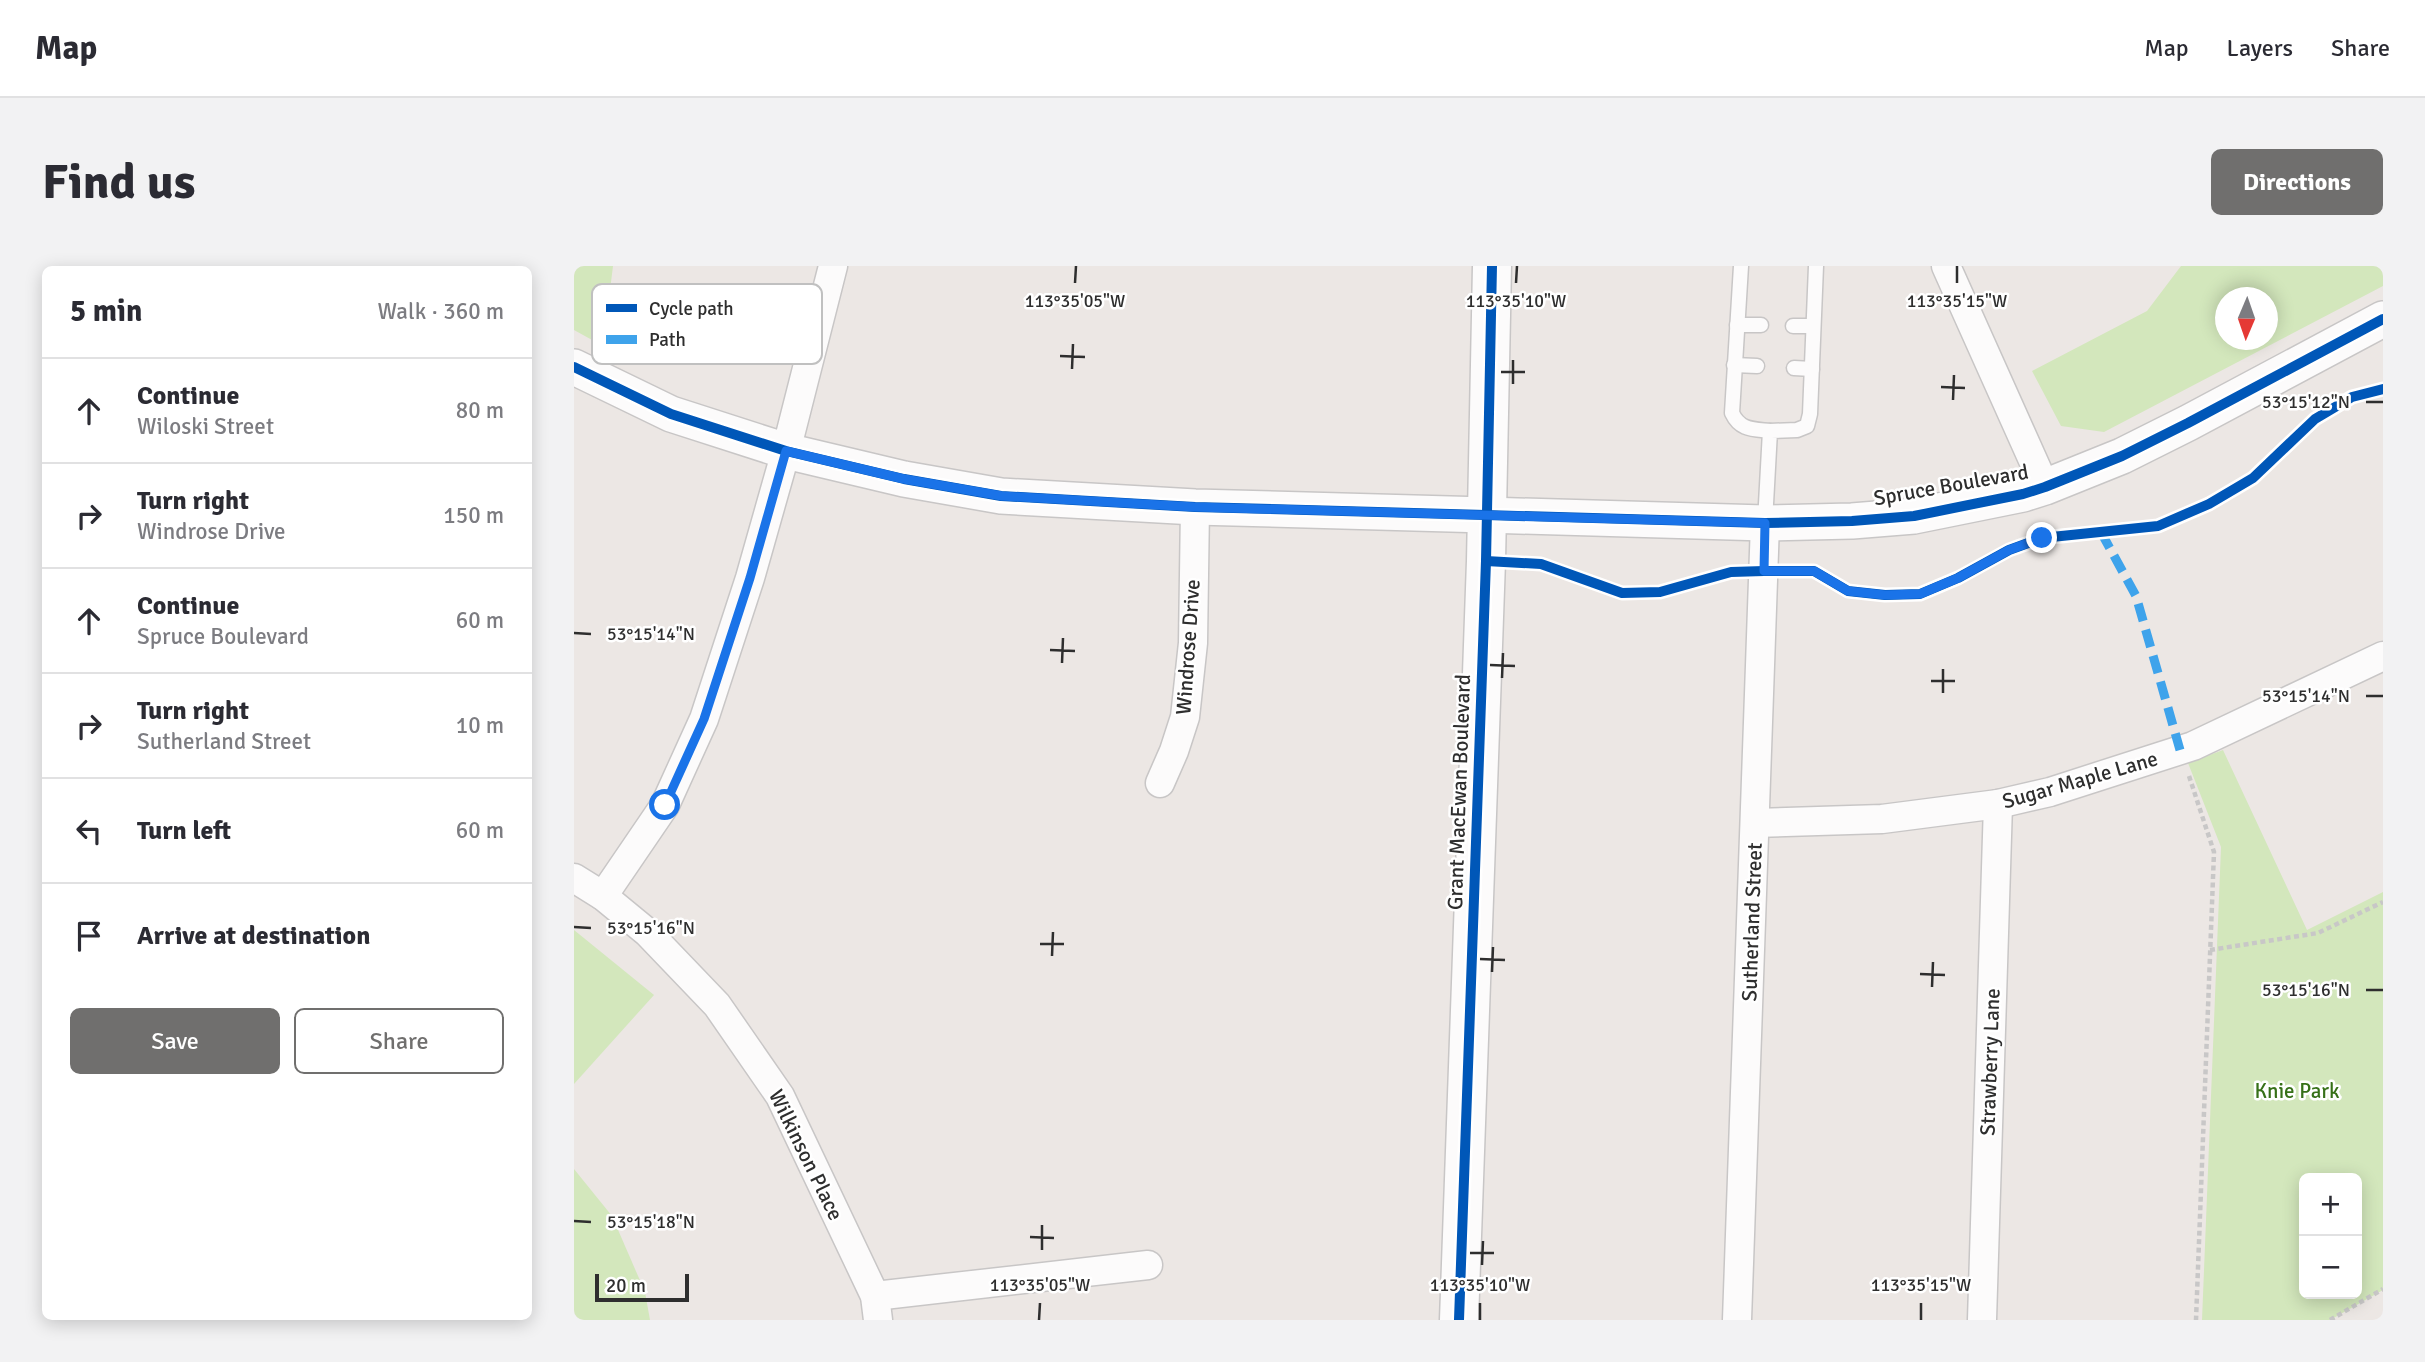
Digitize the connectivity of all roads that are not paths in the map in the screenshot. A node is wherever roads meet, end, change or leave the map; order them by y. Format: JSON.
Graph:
{"nodes":[{"id":1,"x":833,"y":266,"type":"edge"},
{"id":2,"x":1492,"y":266,"type":"edge"},
{"id":3,"x":1741,"y":266,"type":"edge"},
{"id":4,"x":1815,"y":266,"type":"edge"},
{"id":5,"x":1946,"y":266,"type":"edge"},
{"id":6,"x":822,"y":309,"type":"edge"},
{"id":7,"x":2383,"y":319,"type":"edge"},
{"id":8,"x":1737,"y":325,"type":"junction"},
{"id":9,"x":1761,"y":325,"type":"dead end"},
{"id":10,"x":1793,"y":326,"type":"dead end"},
{"id":11,"x":1813,"y":326,"type":"junction"},
{"id":12,"x":808,"y":364,"type":"edge"},
{"id":13,"x":1734,"y":365,"type":"junction"},
{"id":14,"x":1757,"y":366,"type":"dead end"},
{"id":15,"x":574,"y":367,"type":"edge"},
{"id":16,"x":1794,"y":368,"type":"dead end"},
{"id":17,"x":1812,"y":369,"type":"junction"},
{"id":18,"x":1770,"y":431,"type":"junction"},
{"id":19,"x":786,"y":451,"type":"junction"},
{"id":20,"x":2045,"y":487,"type":"junction"},
{"id":21,"x":1195,"y":507,"type":"junction"},
{"id":22,"x":1486,"y":515,"type":"junction"},
{"id":23,"x":1765,"y":523,"type":"junction"},
{"id":24,"x":2383,"y":656,"type":"edge"},
{"id":25,"x":1160,"y":783,"type":"dead end"},
{"id":26,"x":1998,"y":804,"type":"junction"},
{"id":27,"x":1755,"y":823,"type":"junction"},
{"id":28,"x":574,"y":877,"type":"edge"},
{"id":29,"x":603,"y":896,"type":"junction"},
{"id":30,"x":1148,"y":1265,"type":"dead end"},
{"id":31,"x":876,"y":1308,"type":"edge"},
{"id":32,"x":1459,"y":1320,"type":"edge"},
{"id":33,"x":1738,"y":1320,"type":"edge"},
{"id":34,"x":1982,"y":1320,"type":"edge"}],
"edges":[{"from":1,"to":6,"type":"street"},
{"from":2,"to":22,"type":"main road","name":"Grant MacEwan Boulevard"},
{"from":3,"to":8,"type":"lane"},
{"from":4,"to":11,"type":"lane"},
{"from":5,"to":20,"type":"street"},
{"from":7,"to":20,"type":"street","name":"Spruce Boulevard"},
{"from":8,"to":9,"type":"lane"},
{"from":8,"to":13,"type":"lane"},
{"from":10,"to":11,"type":"lane"},
{"from":11,"to":17,"type":"lane"},
{"from":12,"to":19,"type":"street"},
{"from":13,"to":14,"type":"lane"},
{"from":13,"to":18,"type":"lane"},
{"from":15,"to":19,"type":"street"},
{"from":16,"to":17,"type":"lane"},
{"from":17,"to":18,"type":"lane"},
{"from":18,"to":23,"type":"lane"},
{"from":19,"to":21,"type":"street"},
{"from":19,"to":29,"type":"street"},
{"from":20,"to":23,"type":"street","name":"Spruce Boulevard"},
{"from":21,"to":22,"type":"street"},
{"from":21,"to":25,"type":"street","name":"Windrose Drive"},
{"from":22,"to":23,"type":"street","name":"Spruce Boulevard"},
{"from":22,"to":32,"type":"main road","name":"Grant MacEwan Boulevard"},
{"from":23,"to":27,"type":"street","name":"Sutherland Street"},
{"from":24,"to":26,"type":"street","name":"Sugar Maple Lane"},
{"from":26,"to":27,"type":"street","name":"Sugar Maple Lane"},
{"from":26,"to":34,"type":"street","name":"Strawberry Lane"},
{"from":27,"to":33,"type":"street","name":"Sutherland Street"},
{"from":28,"to":29,"type":"street","name":"Wilkinson Place"},
{"from":29,"to":31,"type":"street","name":"Wilkinson Place"},
{"from":30,"to":31,"type":"street","name":"Wilkinson Place"}]}
